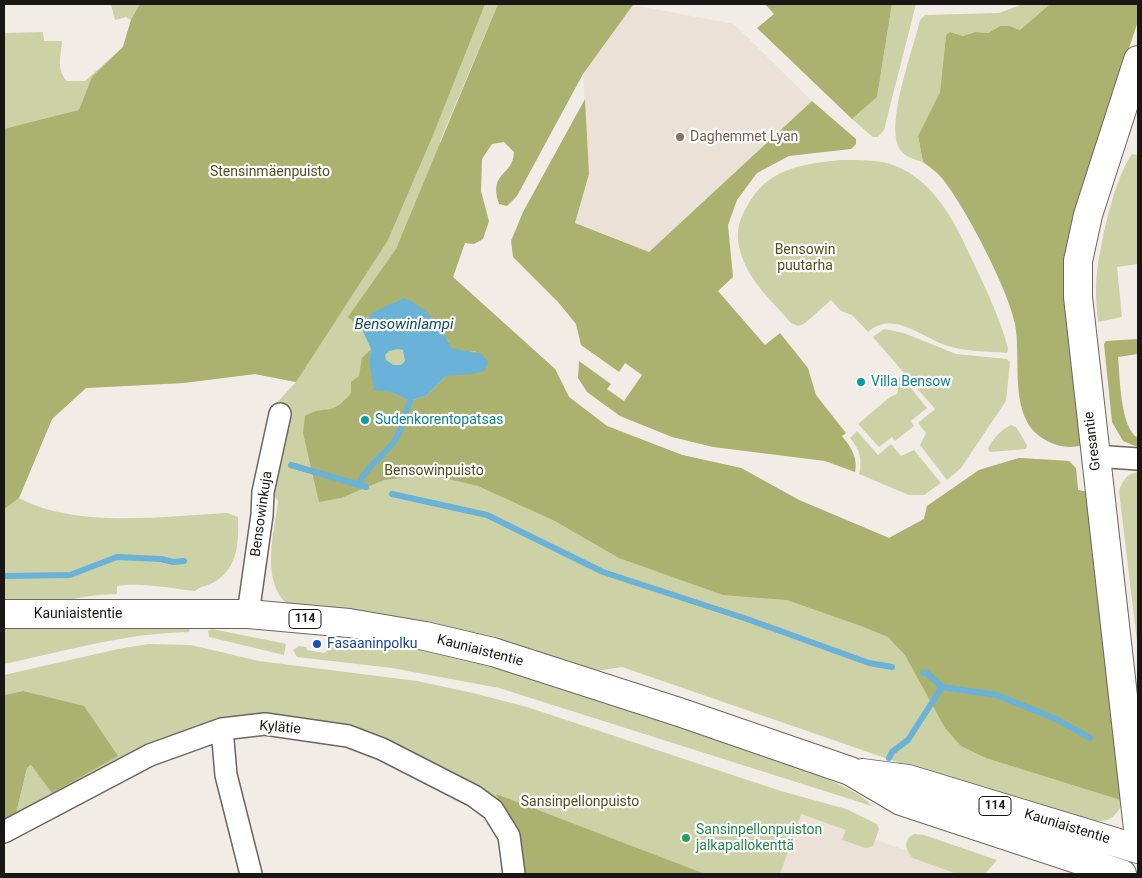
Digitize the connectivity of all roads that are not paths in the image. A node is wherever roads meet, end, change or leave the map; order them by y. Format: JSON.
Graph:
{"nodes":[{"id":1,"x":1138,"y":60,"type":"edge"},
{"id":2,"x":280,"y":414,"type":"dead end"},
{"id":3,"x":1094,"y":456,"type":"junction"},
{"id":4,"x":1138,"y":458,"type":"edge"},
{"id":5,"x":4,"y":614,"type":"edge"},
{"id":6,"x":248,"y":614,"type":"junction"},
{"id":7,"x":222,"y":729,"type":"junction"},
{"id":8,"x":850,"y":771,"type":"junction"},
{"id":9,"x":1138,"y":829,"type":"edge"},
{"id":10,"x":4,"y":832,"type":"edge"},
{"id":11,"x":1138,"y":849,"type":"edge"},
{"id":12,"x":251,"y":874,"type":"edge"},
{"id":13,"x":514,"y":874,"type":"edge"},
{"id":14,"x":1122,"y":874,"type":"edge"}],
"edges":[{"from":1,"to":3,"type":"main road","name":"Gresantie"},
{"from":2,"to":6,"type":"street","name":"Bensowinkuja"},
{"from":3,"to":4,"type":"street"},
{"from":3,"to":9,"type":"main road","name":"Gresantie"},
{"from":5,"to":6,"type":"main road","name":"Kauniaistentie","number":"114"},
{"from":6,"to":8,"type":"main road","name":"Kauniaistentie","number":"114"},
{"from":7,"to":10,"type":"street","name":"Kylätie"},
{"from":7,"to":12,"type":"street"},
{"from":7,"to":13,"type":"street","name":"Kylätie"},
{"from":8,"to":11,"type":"main road","name":"Kauniaistentie","number":"114"},
{"from":8,"to":14,"type":"main road","name":"Kauniaistentie","number":"114"}]}
